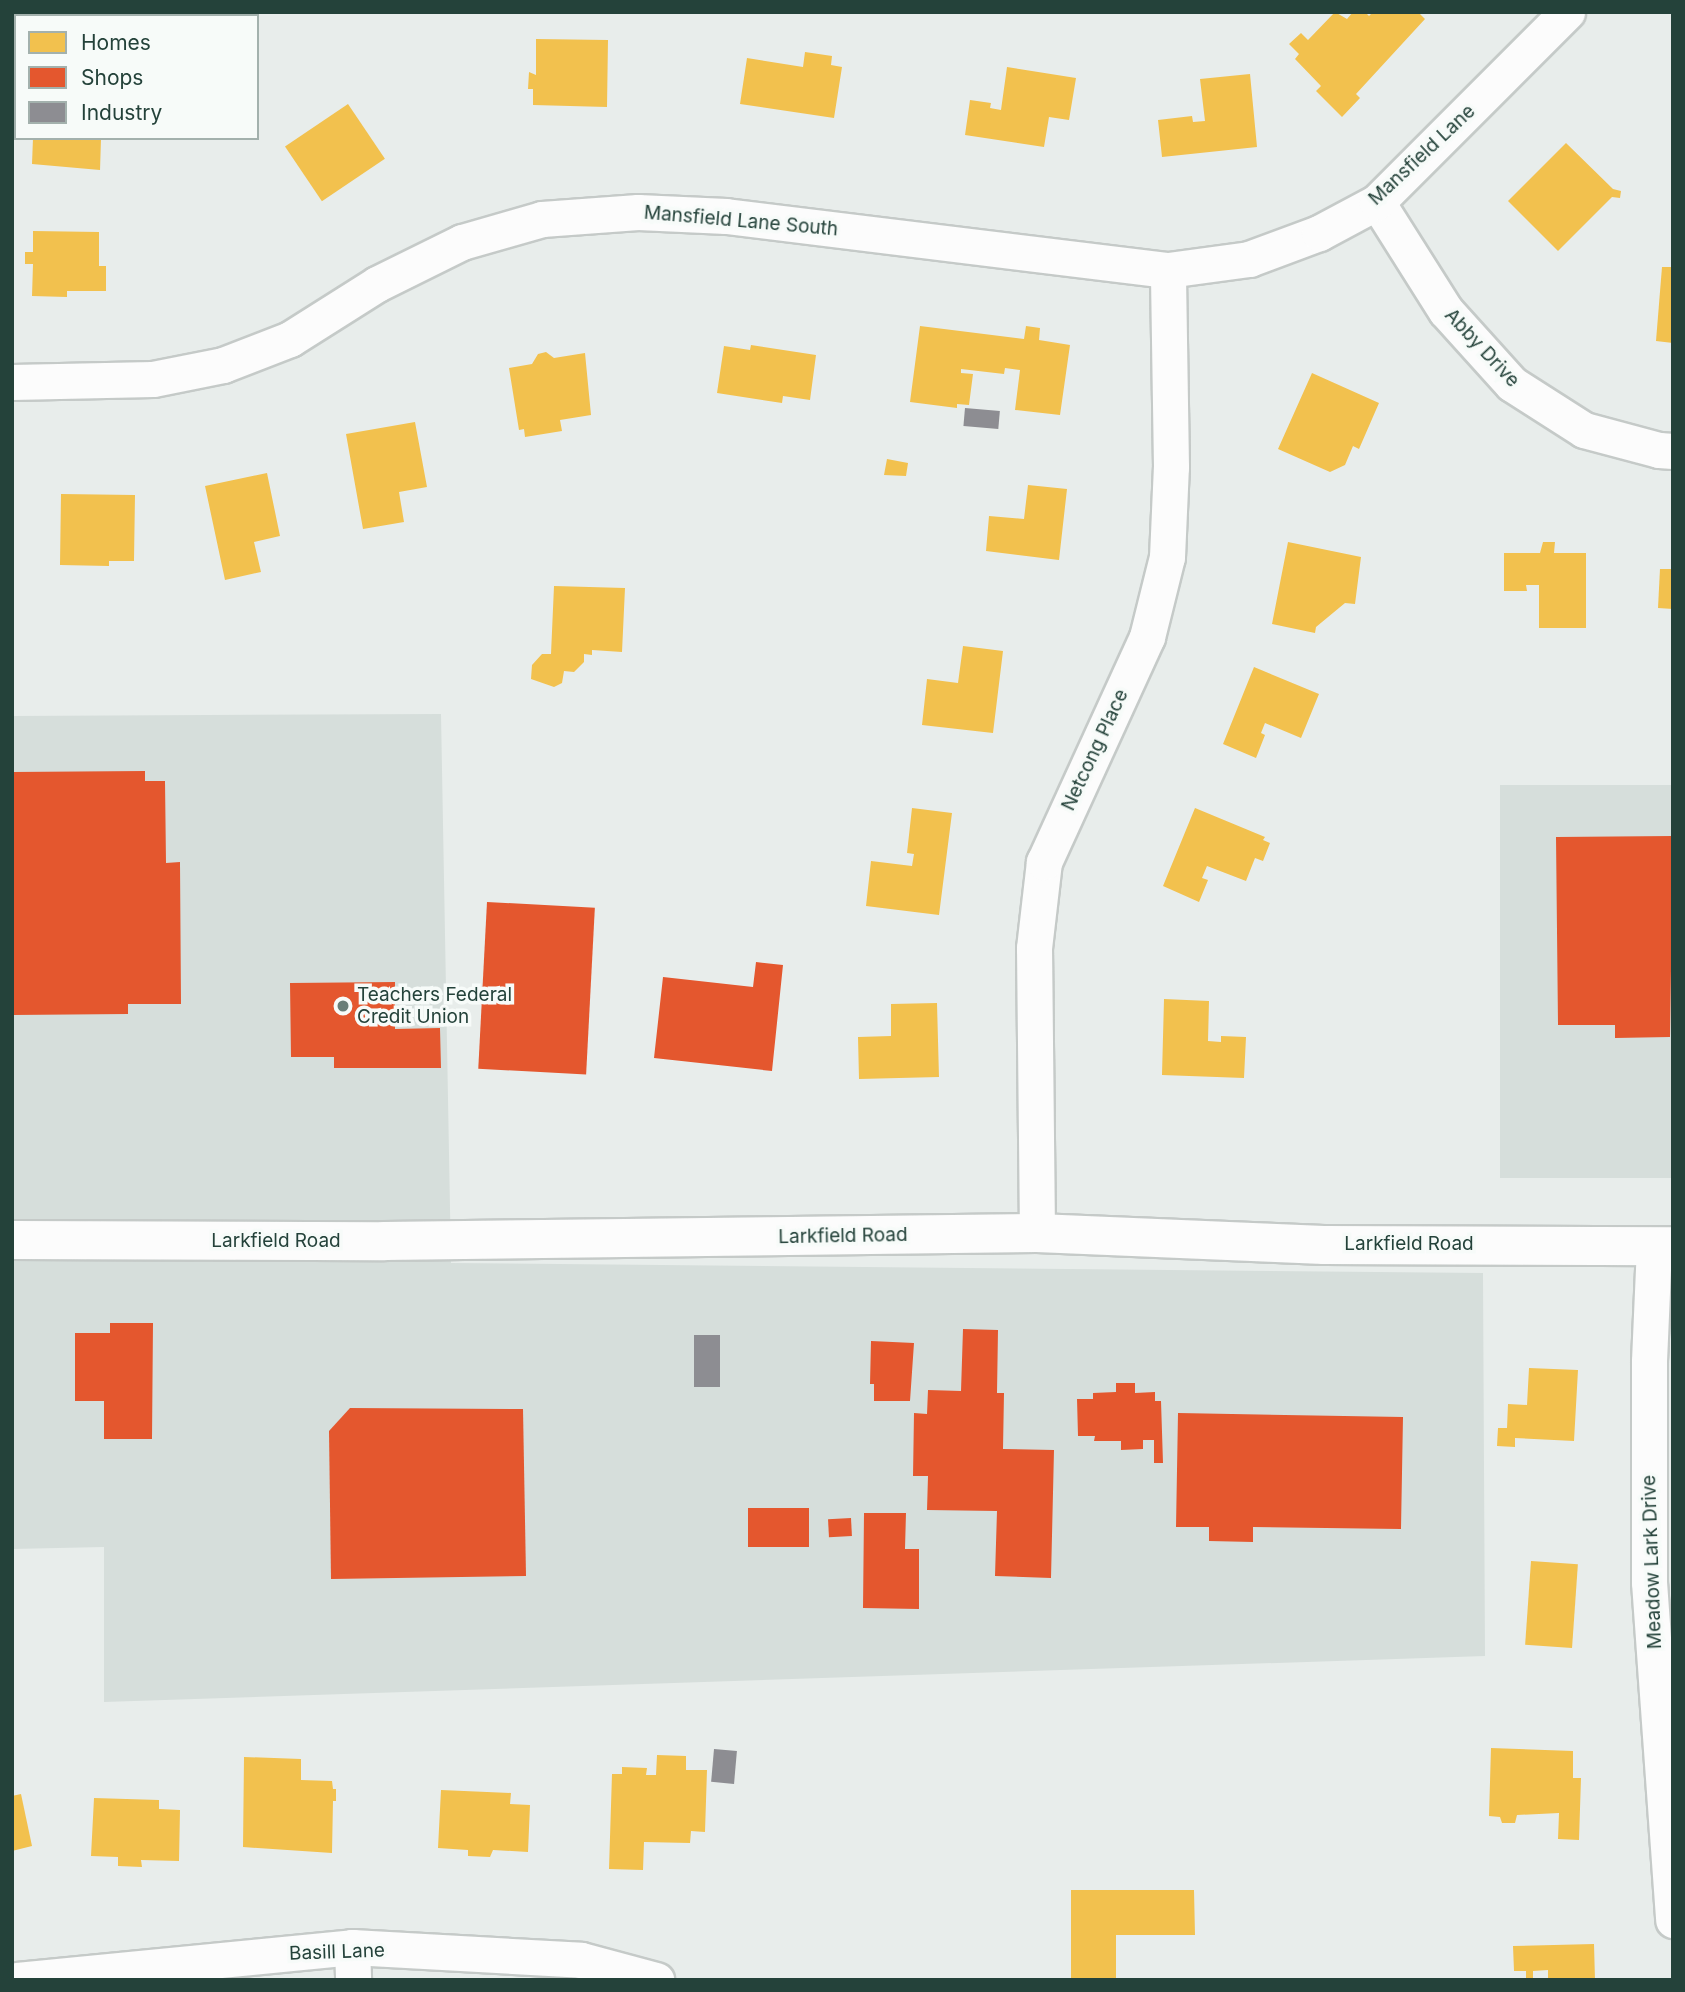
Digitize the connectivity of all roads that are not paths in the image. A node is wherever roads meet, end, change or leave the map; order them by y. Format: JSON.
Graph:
{"nodes":[{"id":1,"x":1567,"y":12,"type":"edge"},
{"id":2,"x":1377,"y":202,"type":"junction"},
{"id":3,"x":1168,"y":270,"type":"junction"},
{"id":4,"x":12,"y":383,"type":"edge"},
{"id":5,"x":1673,"y":451,"type":"edge"},
{"id":6,"x":1037,"y":1233,"type":"junction"},
{"id":7,"x":12,"y":1240,"type":"edge"},
{"id":8,"x":1664,"y":1246,"type":"edge"},
{"id":9,"x":1667,"y":1759,"type":"edge"},
{"id":10,"x":1673,"y":1920,"type":"edge"},
{"id":11,"x":352,"y":1964,"type":"edge"},
{"id":12,"x":17,"y":1980,"type":"edge"},
{"id":13,"x":656,"y":1980,"type":"edge"}],
"edges":[{"from":1,"to":2,"type":"street","name":"Mansfield Lane"},
{"from":2,"to":3,"type":"street","name":"Mansfield Lane"},
{"from":2,"to":5,"type":"street","name":"Abby Drive"},
{"from":3,"to":4,"type":"street","name":"Mansfield Lane South"},
{"from":3,"to":6,"type":"street","name":"Netcong Place"},
{"from":6,"to":7,"type":"main road","name":"Larkfield Road"},
{"from":6,"to":8,"type":"main road","name":"Larkfield Road"},
{"from":8,"to":9,"type":"street","name":"Meadow Lark Drive"},
{"from":9,"to":10,"type":"street","name":"Meadow Lark Drive"},
{"from":11,"to":12,"type":"street","name":"Basill Lane"},
{"from":11,"to":13,"type":"street","name":"Basill Lane"}]}
